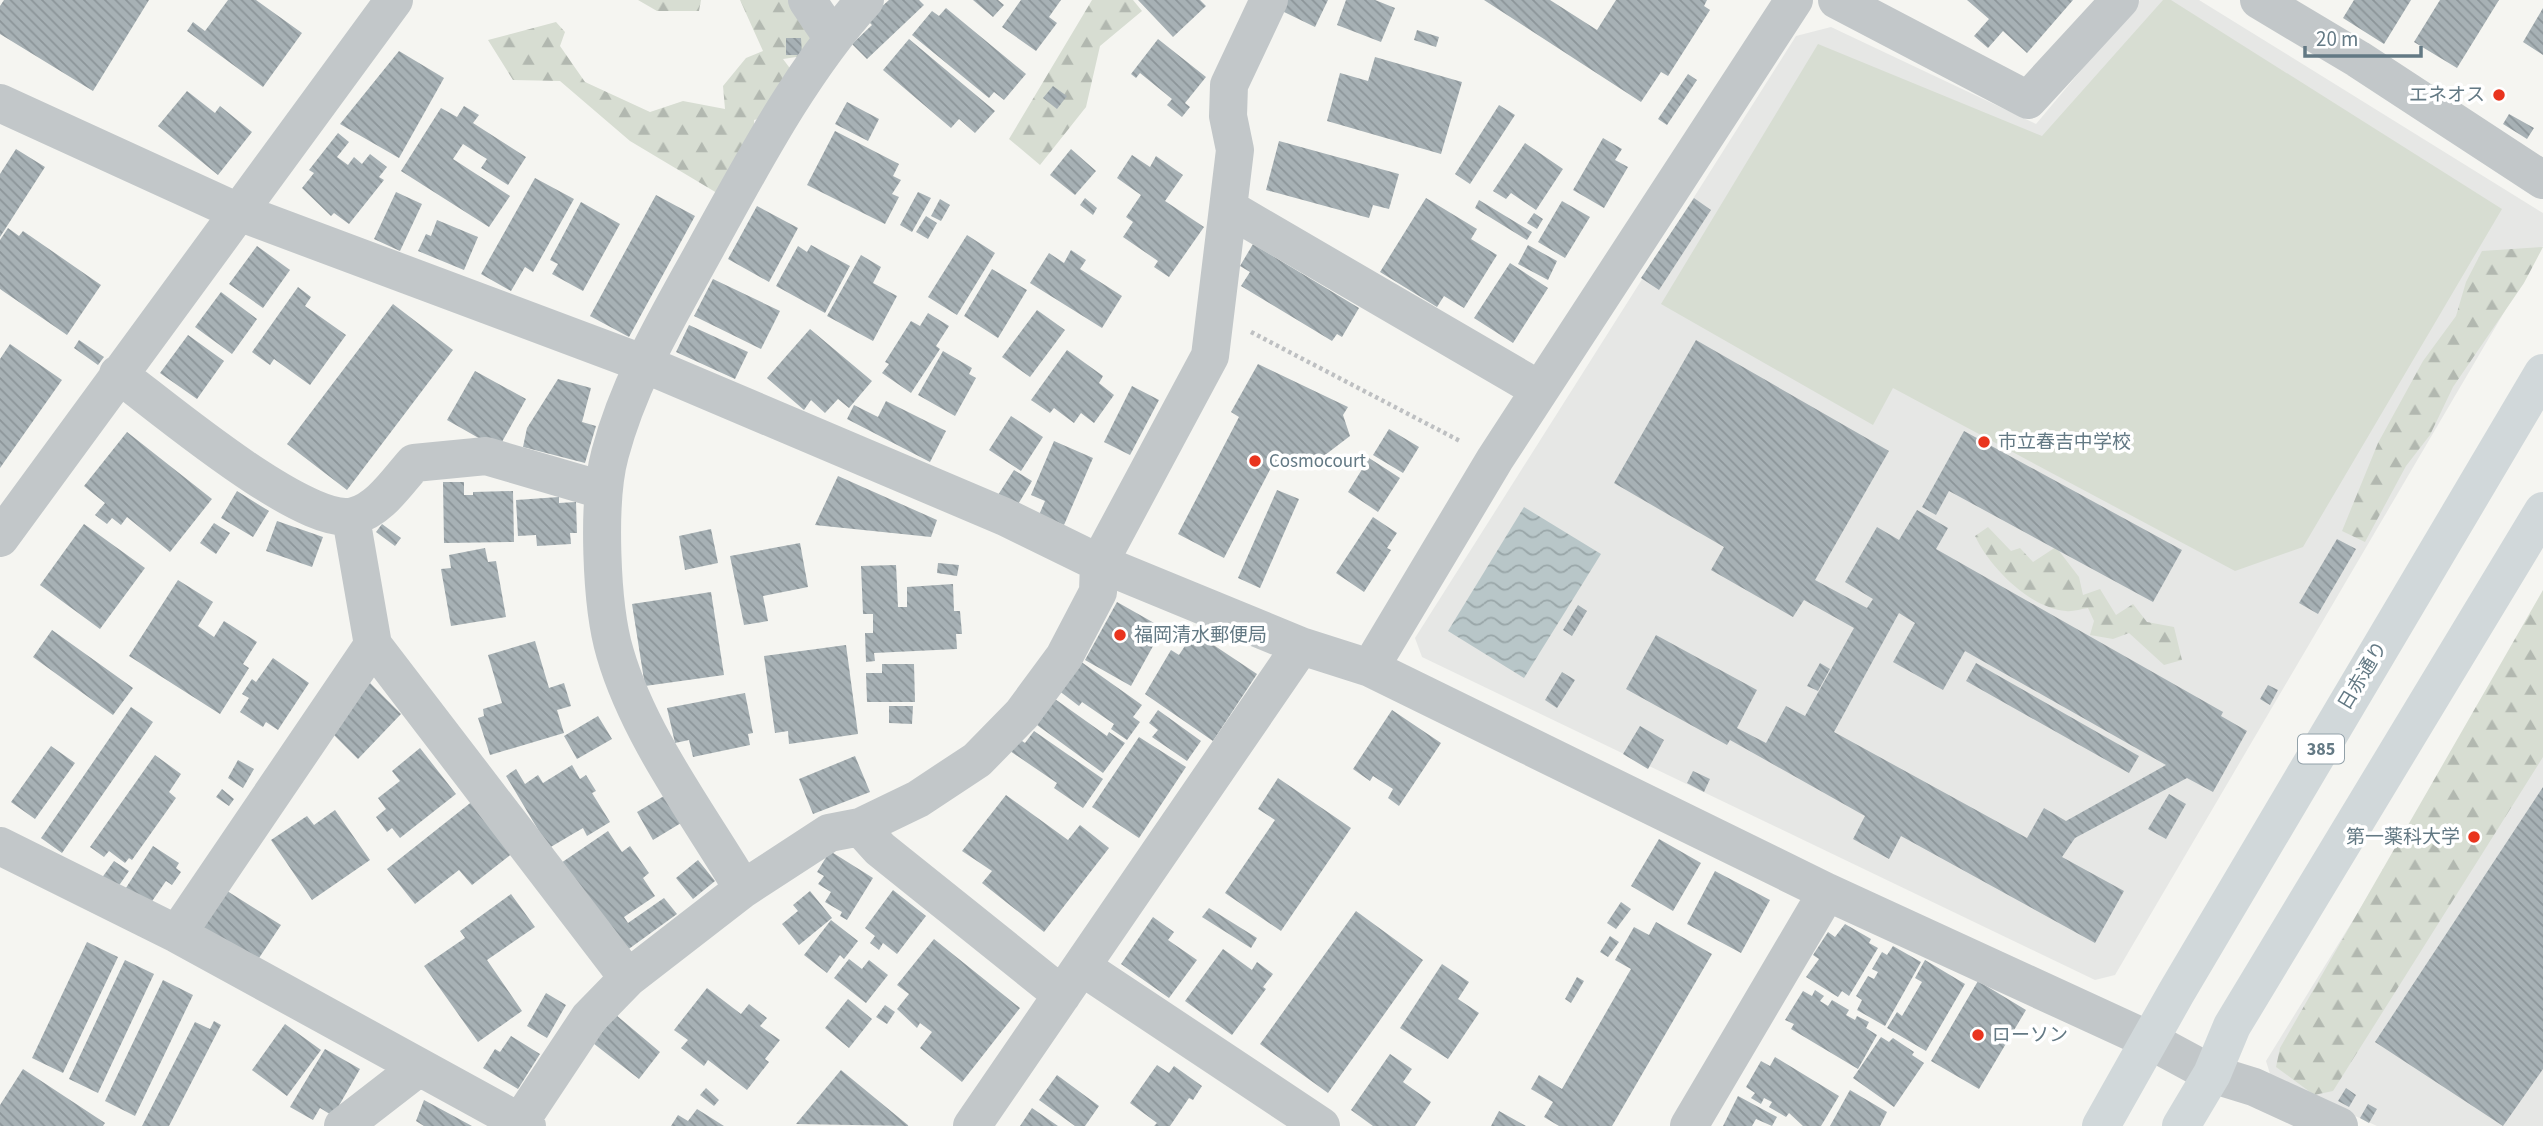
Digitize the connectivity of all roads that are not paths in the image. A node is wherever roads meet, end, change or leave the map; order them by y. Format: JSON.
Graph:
{"nodes":[{"id":1,"x":394,"y":0,"type":"edge"},
{"id":2,"x":807,"y":0,"type":"edge"},
{"id":3,"x":865,"y":0,"type":"edge"},
{"id":4,"x":1794,"y":0,"type":"edge"},
{"id":5,"x":1837,"y":0,"type":"edge"},
{"id":6,"x":2120,"y":0,"type":"edge"},
{"id":7,"x":2259,"y":0,"type":"edge"},
{"id":8,"x":1260,"y":4,"type":"edge"},
{"id":9,"x":832,"y":37,"type":"junction"},
{"id":10,"x":0,"y":103,"type":"edge"},
{"id":11,"x":2543,"y":180,"type":"edge"},
{"id":12,"x":1228,"y":208,"type":"junction"},
{"id":13,"x":236,"y":212,"type":"junction"},
{"id":14,"x":642,"y":363,"type":"junction"},
{"id":15,"x":2543,"y":373,"type":"edge"},
{"id":16,"x":118,"y":374,"type":"junction"},
{"id":17,"x":1540,"y":390,"type":"junction"},
{"id":18,"x":602,"y":490,"type":"junction"},
{"id":19,"x":2543,"y":510,"type":"edge"},
{"id":20,"x":7,"y":516,"type":"edge"},
{"id":21,"x":351,"y":517,"type":"junction"},
{"id":22,"x":1100,"y":563,"type":"junction"},
{"id":23,"x":373,"y":645,"type":"junction"},
{"id":24,"x":1301,"y":646,"type":"junction"},
{"id":25,"x":1370,"y":668,"type":"junction"},
{"id":26,"x":860,"y":827,"type":"junction"},
{"id":27,"x":0,"y":846,"type":"edge"},
{"id":28,"x":743,"y":889,"type":"junction"},
{"id":29,"x":1828,"y":892,"type":"junction"},
{"id":30,"x":177,"y":934,"type":"junction"},
{"id":31,"x":628,"y":978,"type":"junction"},
{"id":32,"x":1072,"y":981,"type":"junction"},
{"id":33,"x":2148,"y":1040,"type":"junction"},
{"id":34,"x":418,"y":1068,"type":"junction"},
{"id":35,"x":2212,"y":1074,"type":"junction"},
{"id":36,"x":524,"y":1124,"type":"edge"},
{"id":37,"x":343,"y":1126,"type":"edge"},
{"id":38,"x":972,"y":1126,"type":"edge"},
{"id":39,"x":1321,"y":1126,"type":"edge"},
{"id":40,"x":1689,"y":1126,"type":"edge"},
{"id":41,"x":2101,"y":1126,"type":"edge"},
{"id":42,"x":2181,"y":1126,"type":"edge"},
{"id":43,"x":2339,"y":1126,"type":"edge"}],
"edges":[{"from":1,"to":13,"type":"street"},
{"from":2,"to":9,"type":"street"},
{"from":3,"to":9,"type":"street"},
{"from":4,"to":17,"type":"street"},
{"from":5,"to":6,"type":"street"},
{"from":7,"to":11,"type":"street"},
{"from":8,"to":12,"type":"street"},
{"from":9,"to":14,"type":"street"},
{"from":10,"to":13,"type":"street"},
{"from":12,"to":17,"type":"street"},
{"from":12,"to":22,"type":"street"},
{"from":13,"to":14,"type":"street"},
{"from":13,"to":16,"type":"street"},
{"from":14,"to":18,"type":"street"},
{"from":14,"to":22,"type":"street"},
{"from":15,"to":33,"type":"highway","name":"日赤通り","number":"385"},
{"from":16,"to":20,"type":"street"},
{"from":16,"to":21,"type":"street"},
{"from":17,"to":25,"type":"street"},
{"from":18,"to":21,"type":"street"},
{"from":18,"to":28,"type":"street"},
{"from":19,"to":35,"type":"highway"},
{"from":21,"to":23,"type":"street"},
{"from":22,"to":24,"type":"street"},
{"from":22,"to":26,"type":"street"},
{"from":23,"to":30,"type":"street"},
{"from":23,"to":31,"type":"street"},
{"from":24,"to":25,"type":"street"},
{"from":24,"to":32,"type":"street"},
{"from":25,"to":29,"type":"street"},
{"from":26,"to":28,"type":"street"},
{"from":26,"to":32,"type":"street"},
{"from":27,"to":30,"type":"street"},
{"from":28,"to":31,"type":"street"},
{"from":29,"to":33,"type":"street"},
{"from":29,"to":40,"type":"street"},
{"from":30,"to":34,"type":"street"},
{"from":31,"to":36,"type":"street"},
{"from":32,"to":38,"type":"street"},
{"from":32,"to":39,"type":"street"},
{"from":33,"to":35,"type":"street"},
{"from":33,"to":41,"type":"highway","name":"日赤通り","number":"385"},
{"from":34,"to":36,"type":"street"},
{"from":34,"to":37,"type":"street"},
{"from":35,"to":42,"type":"highway"},
{"from":35,"to":43,"type":"street"}]}
